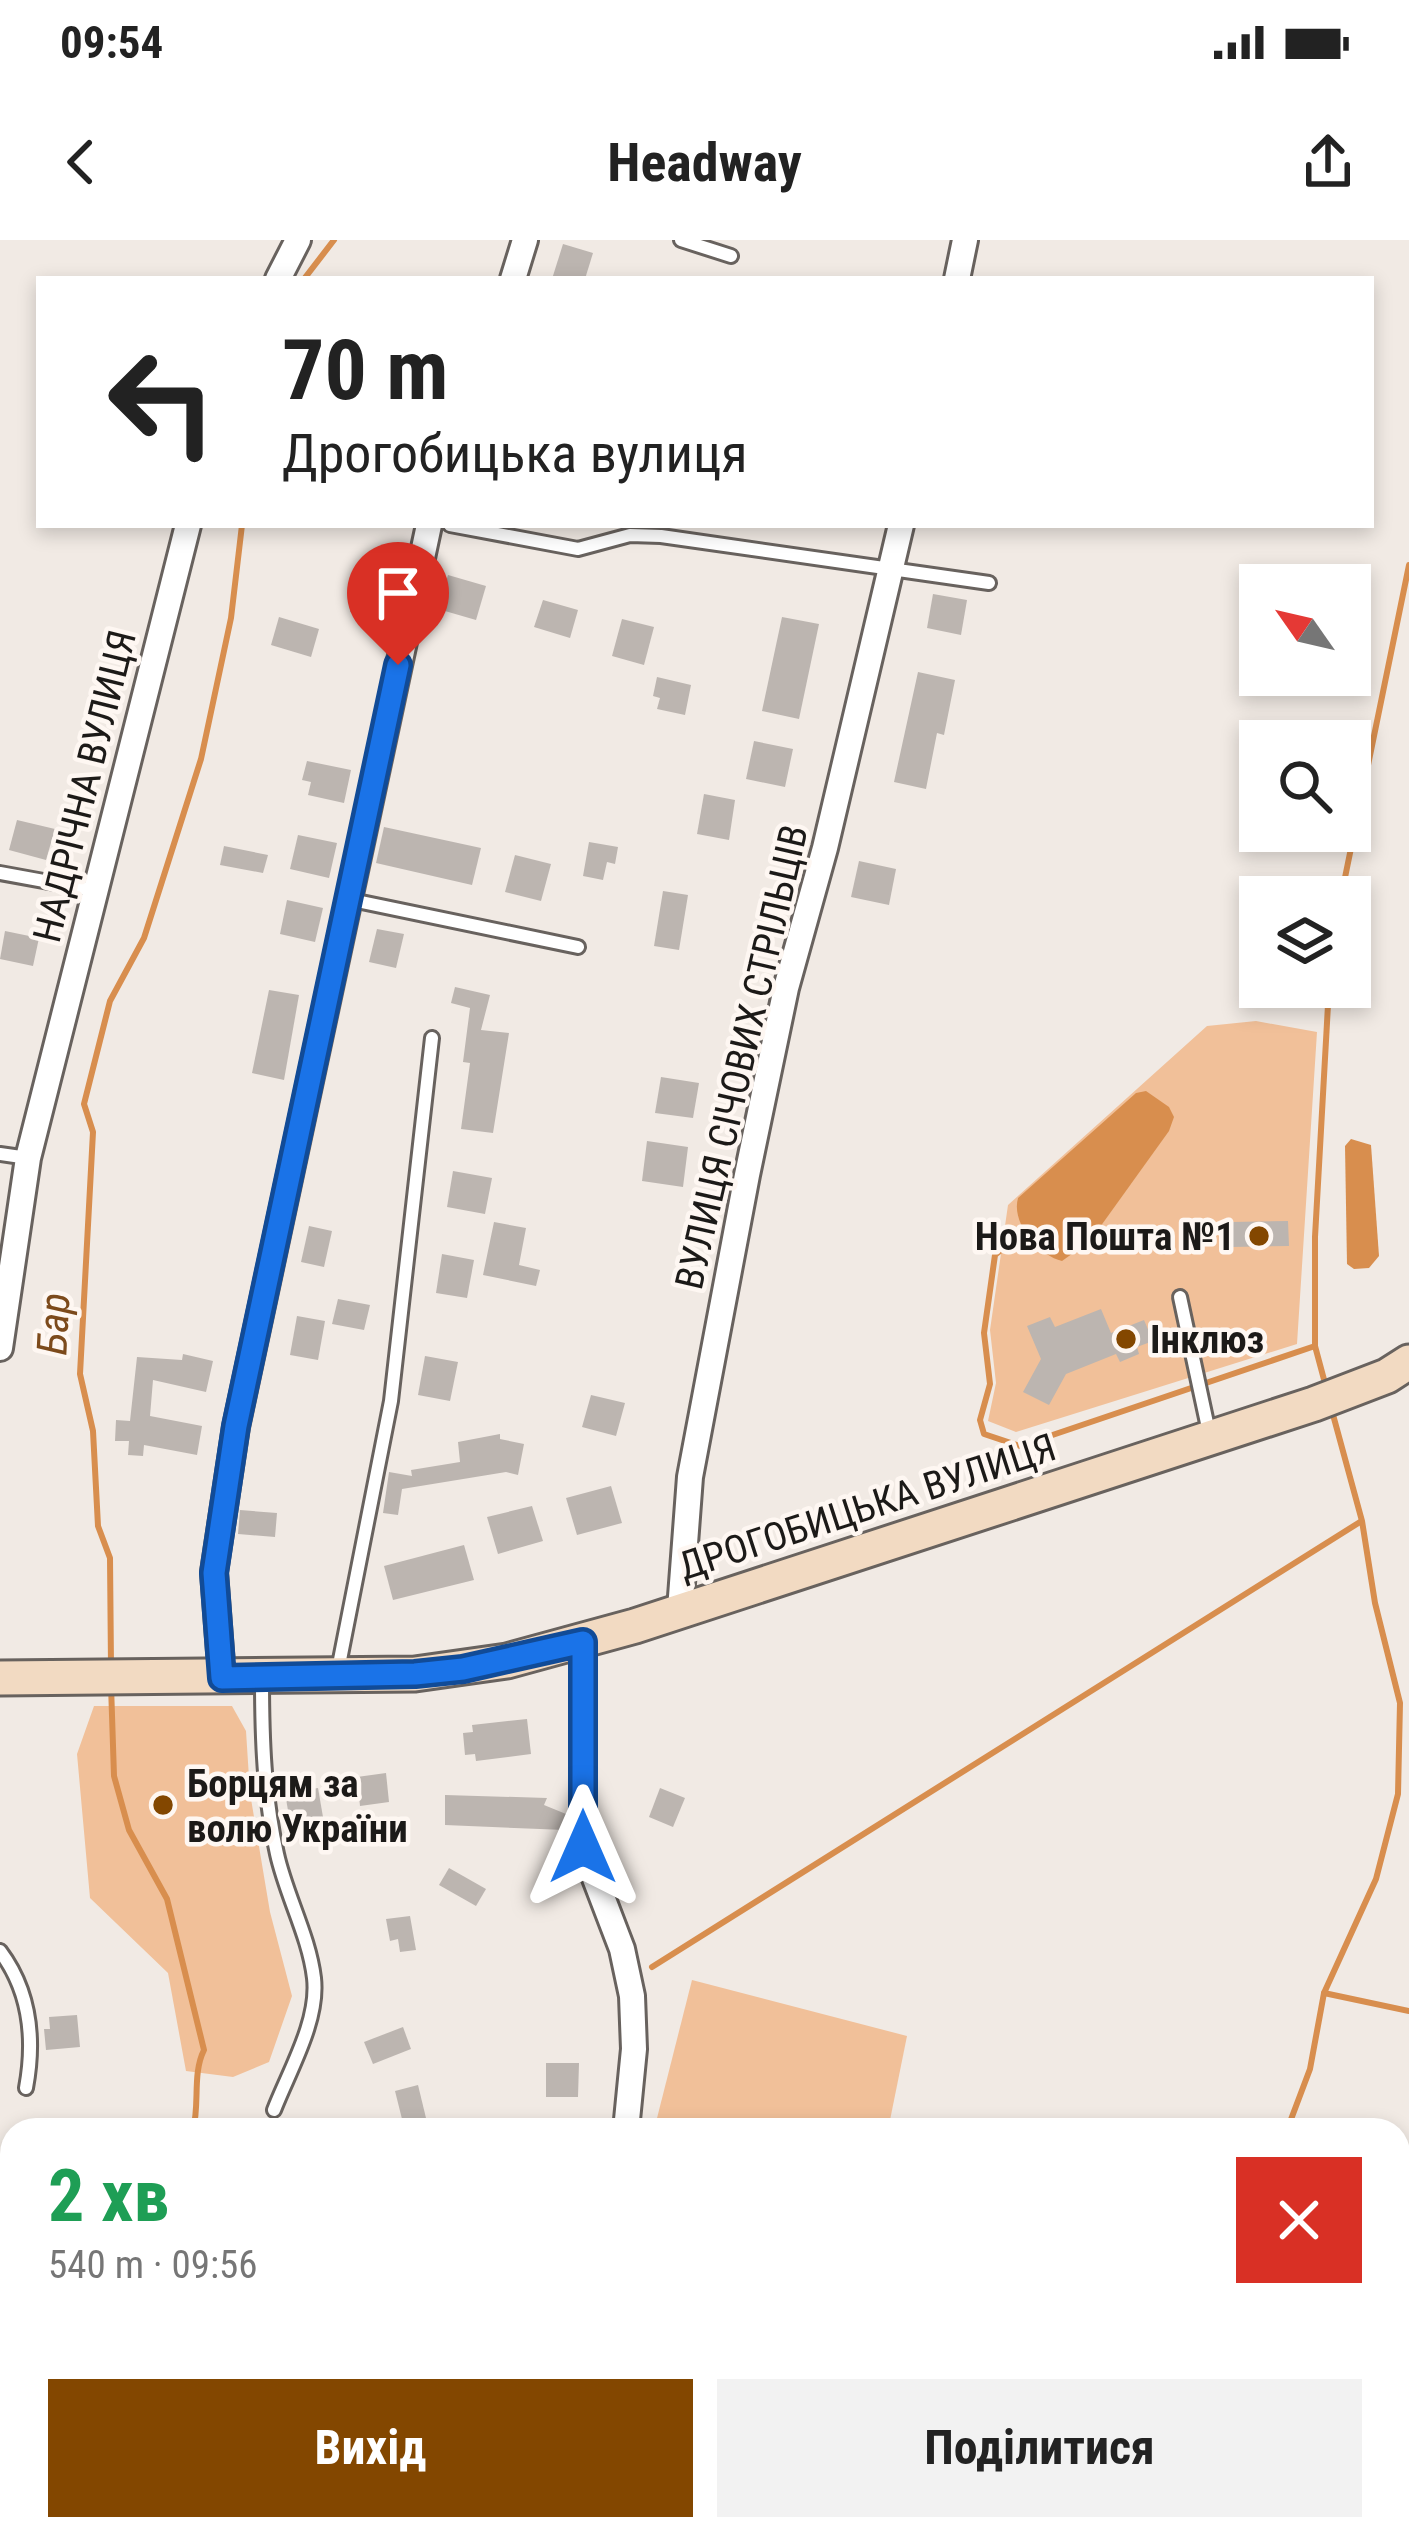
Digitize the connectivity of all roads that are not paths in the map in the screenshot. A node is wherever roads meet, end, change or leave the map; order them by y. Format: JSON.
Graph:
{"nodes":[{"id":1,"x":298,"y":240,"type":"edge"},
{"id":2,"x":525,"y":240,"type":"edge"},
{"id":3,"x":681,"y":240,"type":"edge"},
{"id":4,"x":965,"y":240,"type":"edge"},
{"id":5,"x":731,"y":256,"type":"dead end"},
{"id":6,"x":280,"y":276,"type":"edge"},
{"id":7,"x":514,"y":276,"type":"edge"},
{"id":8,"x":958,"y":276,"type":"edge"},
{"id":9,"x":187,"y":528,"type":"edge"},
{"id":10,"x":428,"y":528,"type":"edge"},
{"id":11,"x":466,"y":528,"type":"edge"},
{"id":12,"x":900,"y":528,"type":"edge"},
{"id":13,"x":891,"y":567,"type":"junction"},
{"id":14,"x":989,"y":584,"type":"dead end"},
{"id":15,"x":0,"y":873,"type":"edge"},
{"id":16,"x":93,"y":890,"type":"junction"},
{"id":17,"x":346,"y":899,"type":"junction"},
{"id":18,"x":578,"y":947,"type":"dead end"},
{"id":19,"x":432,"y":1039,"type":"dead end"},
{"id":20,"x":0,"y":1154,"type":"edge"},
{"id":21,"x":28,"y":1158,"type":"junction"},
{"id":22,"x":1180,"y":1297,"type":"dead end"},
{"id":23,"x":0,"y":1348,"type":"edge"},
{"id":24,"x":1409,"y":1362,"type":"edge"},
{"id":25,"x":1210,"y":1438,"type":"junction"},
{"id":26,"x":680,"y":1610,"type":"junction"},
{"id":27,"x":583,"y":1642,"type":"junction"},
{"id":28,"x":337,"y":1677,"type":"junction"},
{"id":29,"x":0,"y":1678,"type":"edge"},
{"id":30,"x":222,"y":1678,"type":"junction"},
{"id":31,"x":262,"y":1678,"type":"junction"},
{"id":32,"x":0,"y":1951,"type":"edge"},
{"id":33,"x":26,"y":2087,"type":"dead end"},
{"id":34,"x":274,"y":2110,"type":"dead end"},
{"id":35,"x":627,"y":2118,"type":"edge"}],
"edges":[{"from":1,"to":6,"type":"street"},
{"from":2,"to":7,"type":"street"},
{"from":3,"to":5,"type":"lane"},
{"from":4,"to":8,"type":"street"},
{"from":9,"to":16,"type":"street","name":"НАДРІЧНА ВУЛИЦЯ"},
{"from":10,"to":17,"type":"street"},
{"from":11,"to":13,"type":"lane"},
{"from":12,"to":13,"type":"street","name":"ВУЛИЦЯ СІЧОВИХ СТРІЛЬЦІВ"},
{"from":13,"to":14,"type":"lane"},
{"from":13,"to":26,"type":"street","name":"ВУЛИЦЯ СІЧОВИХ СТРІЛЬЦІВ"},
{"from":15,"to":16,"type":"lane"},
{"from":16,"to":21,"type":"street","name":"НАДРІЧНА ВУЛИЦЯ"},
{"from":17,"to":18,"type":"lane"},
{"from":17,"to":30,"type":"street"},
{"from":19,"to":28,"type":"lane"},
{"from":20,"to":21,"type":"lane"},
{"from":21,"to":23,"type":"street","name":"НАДРІЧНА ВУЛИЦЯ"},
{"from":22,"to":25,"type":"lane"},
{"from":24,"to":25,"type":"main road","name":"ДРОГОБИЦЬКА ВУЛИЦЯ"},
{"from":25,"to":26,"type":"main road","name":"ДРОГОБИЦЬКА ВУЛИЦЯ"},
{"from":26,"to":27,"type":"main road","name":"ДРОГОБИЦЬКА ВУЛИЦЯ"},
{"from":27,"to":28,"type":"main road","name":"ДРОГОБИЦЬКА ВУЛИЦЯ"},
{"from":27,"to":35,"type":"street"},
{"from":28,"to":31,"type":"main road","name":"ДРОГОБИЦЬКА ВУЛИЦЯ"},
{"from":29,"to":30,"type":"main road","name":"ДРОГОБИЦЬКА ВУЛИЦЯ"},
{"from":30,"to":31,"type":"main road","name":"ДРОГОБИЦЬКА ВУЛИЦЯ"},
{"from":31,"to":34,"type":"lane"},
{"from":32,"to":33,"type":"lane"}]}
